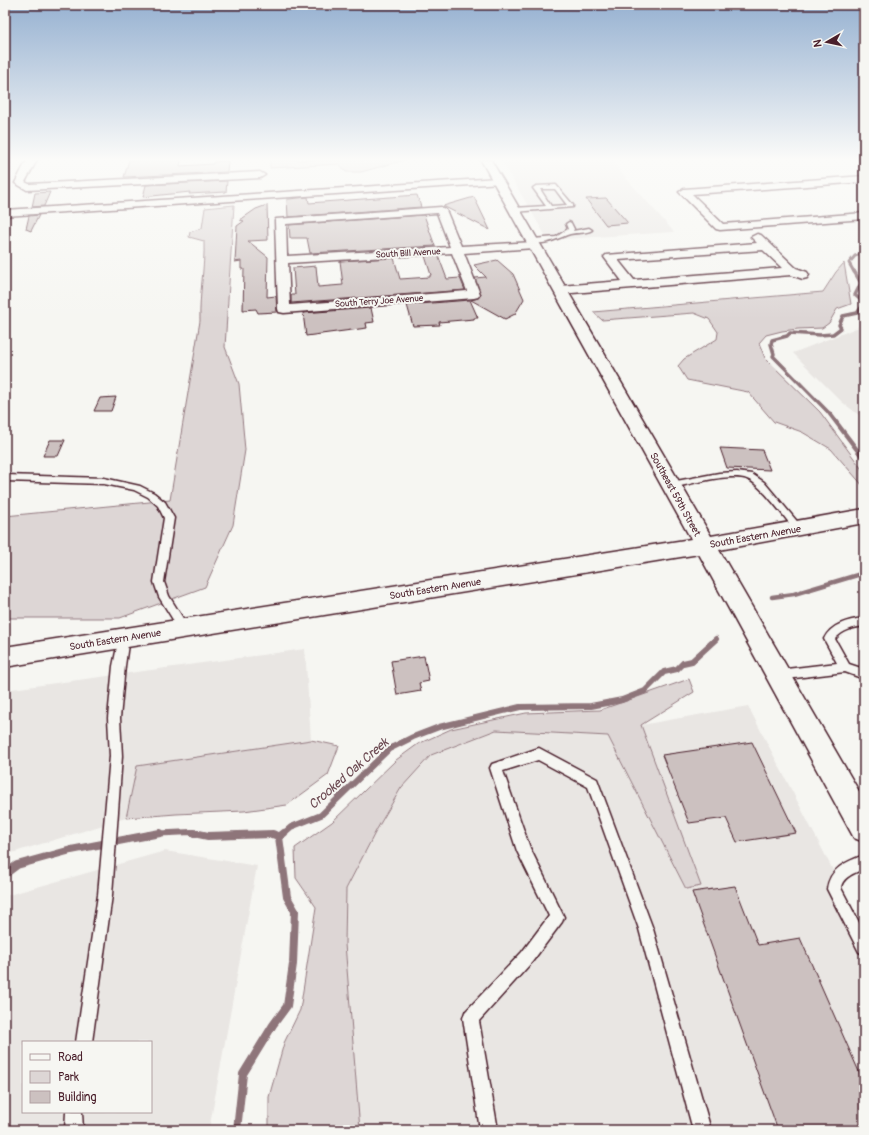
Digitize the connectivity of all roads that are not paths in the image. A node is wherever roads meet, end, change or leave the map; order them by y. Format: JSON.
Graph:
{"nodes":[{"id":1,"x":398,"y":213,"type":"edge"},
{"id":2,"x":442,"y":213,"type":"edge"},
{"id":3,"x":516,"y":213,"type":"edge"},
{"id":4,"x":706,"y":213,"type":"edge"},
{"id":5,"x":864,"y":216,"type":"edge"},
{"id":6,"x":569,"y":224,"type":"dead end"},
{"id":7,"x":744,"y":225,"type":"junction"},
{"id":8,"x":589,"y":230,"type":"dead end"},
{"id":9,"x":568,"y":233,"type":"junction"},
{"id":10,"x":533,"y":243,"type":"junction"},
{"id":11,"x":765,"y":246,"type":"junction"},
{"id":12,"x":457,"y":250,"type":"junction"},
{"id":13,"x":281,"y":260,"type":"junction"},
{"id":14,"x":630,"y":284,"type":"junction"},
{"id":15,"x":560,"y":290,"type":"junction"},
{"id":16,"x":5,"y":478,"type":"edge"},
{"id":17,"x":671,"y":485,"type":"junction"},
{"id":18,"x":864,"y":516,"type":"edge"},
{"id":19,"x":798,"y":528,"type":"junction"},
{"id":20,"x":705,"y":545,"type":"junction"},
{"id":21,"x":864,"y":622,"type":"edge"},
{"id":22,"x":184,"y":628,"type":"junction"},
{"id":23,"x":124,"y":637,"type":"junction"},
{"id":24,"x":5,"y":657,"type":"edge"},
{"id":25,"x":845,"y":667,"type":"junction"},
{"id":26,"x":864,"y":674,"type":"edge"},
{"id":27,"x":778,"y":675,"type":"junction"},
{"id":28,"x":857,"y":802,"type":"edge"},
{"id":29,"x":864,"y":828,"type":"edge"},
{"id":30,"x":864,"y":862,"type":"edge"},
{"id":31,"x":864,"y":947,"type":"edge"},
{"id":32,"x":84,"y":1041,"type":"edge"},
{"id":33,"x":74,"y":1113,"type":"edge"},
{"id":34,"x":74,"y":1130,"type":"edge"},
{"id":35,"x":489,"y":1130,"type":"edge"},
{"id":36,"x":702,"y":1130,"type":"edge"}],
"edges":[{"from":1,"to":13,"type":"street"},
{"from":2,"to":12,"type":"street"},
{"from":3,"to":10,"type":"main road","name":"Southeast 59th Street"},
{"from":4,"to":7,"type":"street"},
{"from":5,"to":7,"type":"street"},
{"from":6,"to":9,"type":"lane"},
{"from":7,"to":11,"type":"street"},
{"from":8,"to":9,"type":"lane"},
{"from":9,"to":10,"type":"lane"},
{"from":10,"to":12,"type":"street","name":"South Bill Avenue"},
{"from":10,"to":15,"type":"main road","name":"Southeast 59th Street"},
{"from":11,"to":14,"type":"street"},
{"from":11,"to":14,"type":"street"},
{"from":12,"to":13,"type":"street","name":"South Bill Avenue"},
{"from":12,"to":13,"type":"street","name":"South Terry Joe Avenue"},
{"from":14,"to":15,"type":"street"},
{"from":15,"to":17,"type":"main road","name":"Southeast 59th Street"},
{"from":16,"to":22,"type":"lane"},
{"from":17,"to":19,"type":"lane"},
{"from":17,"to":20,"type":"main road","name":"Southeast 59th Street"},
{"from":18,"to":19,"type":"main road","name":"South Eastern Avenue"},
{"from":19,"to":20,"type":"main road","name":"South Eastern Avenue"},
{"from":20,"to":22,"type":"main road","name":"South Eastern Avenue"},
{"from":20,"to":27,"type":"main road","name":"Southeast 59th Street"},
{"from":21,"to":25,"type":"lane"},
{"from":22,"to":23,"type":"main road","name":"South Eastern Avenue"},
{"from":23,"to":24,"type":"main road","name":"South Eastern Avenue"},
{"from":23,"to":32,"type":"lane"},
{"from":25,"to":26,"type":"lane"},
{"from":25,"to":27,"type":"lane"},
{"from":27,"to":28,"type":"main road","name":"Southeast 59th Street"},
{"from":28,"to":29,"type":"main road","name":"Southeast 59th Street"},
{"from":30,"to":31,"type":"lane"},
{"from":33,"to":34,"type":"lane"},
{"from":35,"to":36,"type":"lane"}]}
